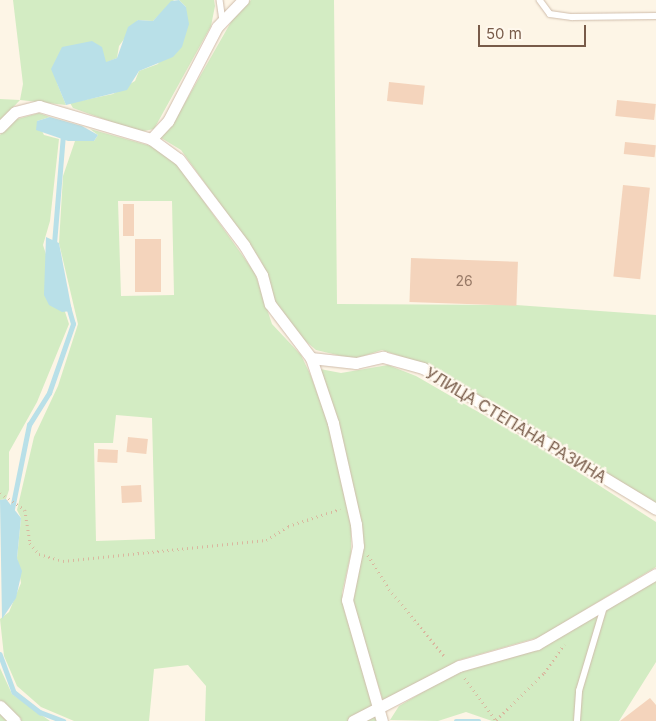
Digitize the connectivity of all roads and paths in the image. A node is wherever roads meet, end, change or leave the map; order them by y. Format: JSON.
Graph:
{"nodes":[{"id":1,"x":220,"y":0,"type":"edge"},
{"id":2,"x":243,"y":0,"type":"edge"},
{"id":3,"x":540,"y":0,"type":"edge"},
{"id":4,"x":656,"y":16,"type":"edge"},
{"id":5,"x":224,"y":20,"type":"junction"},
{"id":6,"x":0,"y":127,"type":"edge"},
{"id":7,"x":151,"y":139,"type":"junction"},
{"id":8,"x":311,"y":358,"type":"junction"},
{"id":9,"x":0,"y":493,"type":"edge"},
{"id":10,"x":352,"y":508,"type":"junction"},
{"id":11,"x":656,"y":509,"type":"edge"},
{"id":12,"x":358,"y":546,"type":"junction"},
{"id":13,"x":656,"y":574,"type":"edge"},
{"id":14,"x":605,"y":602,"type":"junction"},
{"id":15,"x":570,"y":639,"type":"dead end"},
{"id":16,"x":453,"y":669,"type":"junction"},
{"id":17,"x":0,"y":706,"type":"edge"},
{"id":18,"x":381,"y":716,"type":"edge"},
{"id":19,"x":496,"y":720,"type":"edge"},
{"id":20,"x":14,"y":721,"type":"edge"},
{"id":21,"x":353,"y":721,"type":"edge"},
{"id":22,"x":577,"y":721,"type":"edge"}],
"edges":[{"from":1,"to":5,"type":"lane"},
{"from":2,"to":5,"type":"street"},
{"from":3,"to":4,"type":"lane"},
{"from":5,"to":7,"type":"street"},
{"from":6,"to":7,"type":"street"},
{"from":7,"to":8,"type":"street"},
{"from":8,"to":10,"type":"street"},
{"from":8,"to":11,"type":"street","name":"УЛИЦА СТЕПАНА РАЗИНА"},
{"from":9,"to":10,"type":"path"},
{"from":10,"to":12,"type":"street"},
{"from":12,"to":16,"type":"path"},
{"from":12,"to":18,"type":"street"},
{"from":13,"to":14,"type":"street"},
{"from":14,"to":16,"type":"street"},
{"from":14,"to":22,"type":"lane"},
{"from":15,"to":19,"type":"path"},
{"from":16,"to":18,"type":"street"},
{"from":16,"to":19,"type":"path"},
{"from":17,"to":20,"type":"street"},
{"from":18,"to":21,"type":"street"}]}
